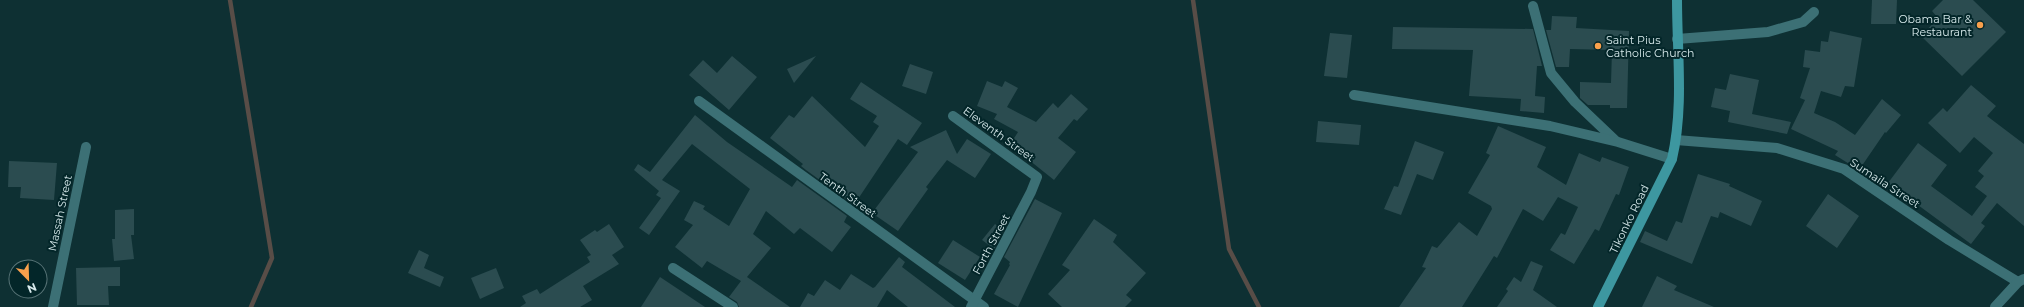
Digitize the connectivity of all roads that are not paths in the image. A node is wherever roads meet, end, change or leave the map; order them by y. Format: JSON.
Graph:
{"nodes":[{"id":1,"x":1677,"y":0,"type":"edge"},
{"id":2,"x":1533,"y":6,"type":"dead end"},
{"id":3,"x":1814,"y":12,"type":"dead end"},
{"id":4,"x":1677,"y":38,"type":"junction"},
{"id":5,"x":1354,"y":94,"type":"dead end"},
{"id":6,"x":699,"y":101,"type":"dead end"},
{"id":7,"x":953,"y":116,"type":"dead end"},
{"id":8,"x":1676,"y":140,"type":"junction"},
{"id":9,"x":1618,"y":142,"type":"junction"},
{"id":10,"x":86,"y":147,"type":"dead end"},
{"id":11,"x":1672,"y":159,"type":"junction"},
{"id":12,"x":1032,"y":192,"type":"joint"},
{"id":13,"x":673,"y":268,"type":"dead end"},
{"id":14,"x":2021,"y":281,"type":"edge"},
{"id":15,"x":972,"y":304,"type":"edge"},
{"id":16,"x":53,"y":307,"type":"edge"},
{"id":17,"x":733,"y":307,"type":"edge"},
{"id":18,"x":984,"y":307,"type":"edge"},
{"id":19,"x":1598,"y":307,"type":"edge"},
{"id":20,"x":1995,"y":307,"type":"edge"}],
"edges":[{"from":1,"to":4,"type":"street","name":"Tikonko Road"},
{"from":2,"to":9,"type":"street"},
{"from":3,"to":4,"type":"street"},
{"from":4,"to":8,"type":"street","name":"Tikonko Road"},
{"from":5,"to":9,"type":"street"},
{"from":6,"to":15,"type":"street","name":"Tenth Street"},
{"from":7,"to":12,"type":"street","name":"Eleventh Street"},
{"from":8,"to":11,"type":"street","name":"Tikonko Road"},
{"from":8,"to":14,"type":"street","name":"Sumaila Street"},
{"from":9,"to":11,"type":"street"},
{"from":10,"to":16,"type":"street","name":"Massah Street"},
{"from":11,"to":19,"type":"street","name":"Tikonko Road"},
{"from":12,"to":15,"type":"street","name":"Forth Street"},
{"from":13,"to":17,"type":"street"},
{"from":14,"to":20,"type":"street"},
{"from":15,"to":18,"type":"street","name":"Tenth Street"}]}
